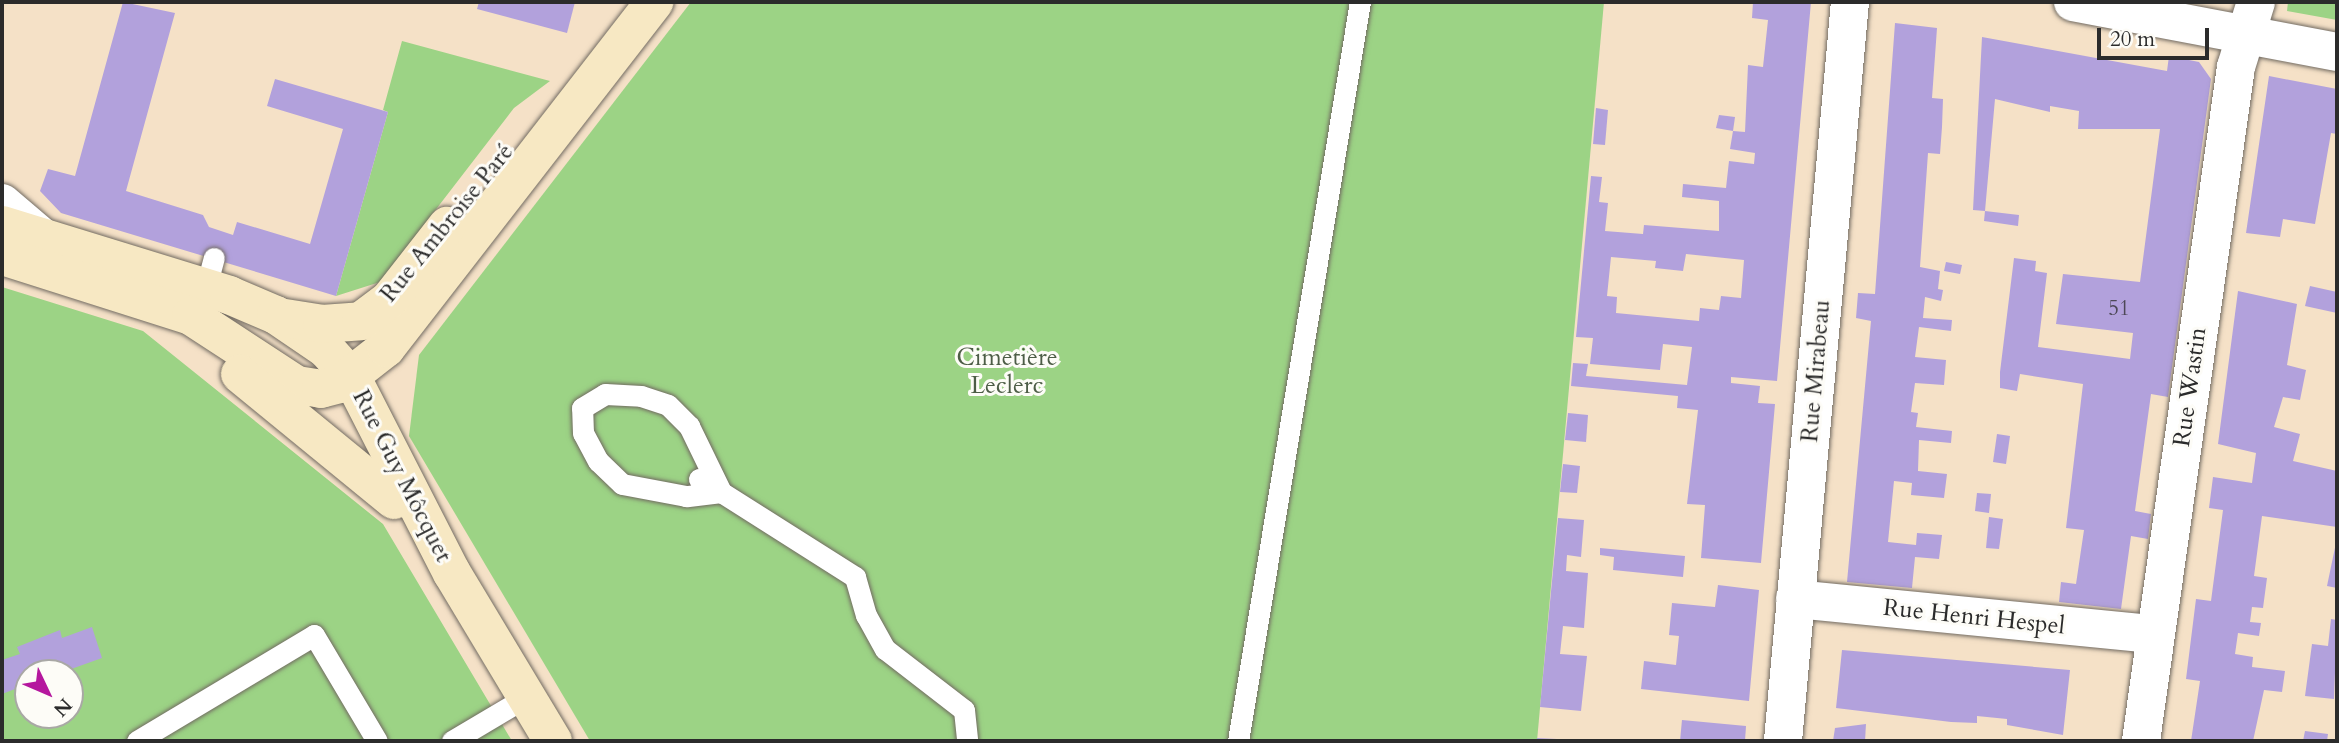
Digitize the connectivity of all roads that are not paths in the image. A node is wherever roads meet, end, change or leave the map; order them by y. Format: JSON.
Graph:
{"nodes":[{"id":1,"x":654,"y":2,"type":"edge"},
{"id":2,"x":1360,"y":2,"type":"edge"},
{"id":3,"x":1850,"y":2,"type":"edge"},
{"id":4,"x":2073,"y":2,"type":"edge"},
{"id":5,"x":2250,"y":18,"type":"edge"},
{"id":6,"x":2337,"y":52,"type":"edge"},
{"id":7,"x":575,"y":94,"type":"junction"},
{"id":8,"x":2,"y":203,"type":"edge"},
{"id":9,"x":2,"y":225,"type":"edge"},
{"id":10,"x":42,"y":237,"type":"junction"},
{"id":11,"x":2,"y":256,"type":"edge"},
{"id":12,"x":114,"y":290,"type":"junction"},
{"id":13,"x":276,"y":315,"type":"junction"},
{"id":14,"x":352,"y":378,"type":"junction"},
{"id":15,"x":699,"y":479,"type":"dead end"},
{"id":16,"x":721,"y":492,"type":"junction"},
{"id":17,"x":394,"y":500,"type":"junction"},
{"id":18,"x":452,"y":573,"type":"junction"},
{"id":19,"x":1795,"y":599,"type":"junction"},
{"id":20,"x":2154,"y":634,"type":"junction"},
{"id":21,"x":526,"y":697,"type":"junction"},
{"id":22,"x":137,"y":741,"type":"edge"},
{"id":23,"x":377,"y":741,"type":"edge"},
{"id":24,"x":452,"y":741,"type":"edge"},
{"id":25,"x":553,"y":741,"type":"edge"},
{"id":26,"x":967,"y":741,"type":"edge"},
{"id":27,"x":1238,"y":741,"type":"edge"},
{"id":28,"x":1783,"y":741,"type":"edge"},
{"id":29,"x":2141,"y":741,"type":"edge"}],
"edges":[{"from":1,"to":7,"type":"street","name":"Rue Guy Môcquet"},
{"from":2,"to":27,"type":"lane"},
{"from":3,"to":19,"type":"street","name":"Rue Mirabeau"},
{"from":4,"to":5,"type":"street"},
{"from":5,"to":6,"type":"street"},
{"from":5,"to":20,"type":"street","name":"Rue Wastin"},
{"from":7,"to":13,"type":"street","name":"Rue Ambroise Paré"},
{"from":7,"to":14,"type":"street","name":"Rue Guy Môcquet"},
{"from":8,"to":10,"type":"street"},
{"from":9,"to":10,"type":"street","name":"Rue Ambroise Paré"},
{"from":10,"to":13,"type":"street","name":"Rue Ambroise Paré"},
{"from":11,"to":12,"type":"street"},
{"from":12,"to":14,"type":"street"},
{"from":12,"to":17,"type":"street"},
{"from":13,"to":14,"type":"street","name":"Rue Ambroise Paré"},
{"from":14,"to":17,"type":"street","name":"Rue Guy Môcquet"},
{"from":14,"to":18,"type":"street","name":"Rue Guy Môcquet"},
{"from":15,"to":16,"type":"lane"},
{"from":16,"to":16,"type":"lane"},
{"from":16,"to":26,"type":"lane"},
{"from":17,"to":18,"type":"street","name":"Rue Guy Môcquet"},
{"from":18,"to":21,"type":"street","name":"Rue Guy Môcquet"},
{"from":19,"to":20,"type":"street","name":"Rue Henri Hespel"},
{"from":19,"to":28,"type":"street","name":"Rue Mirabeau"},
{"from":20,"to":29,"type":"street","name":"Rue Wastin"},
{"from":21,"to":24,"type":"lane"},
{"from":21,"to":25,"type":"street","name":"Rue Guy Môcquet"},
{"from":22,"to":23,"type":"lane"}]}
